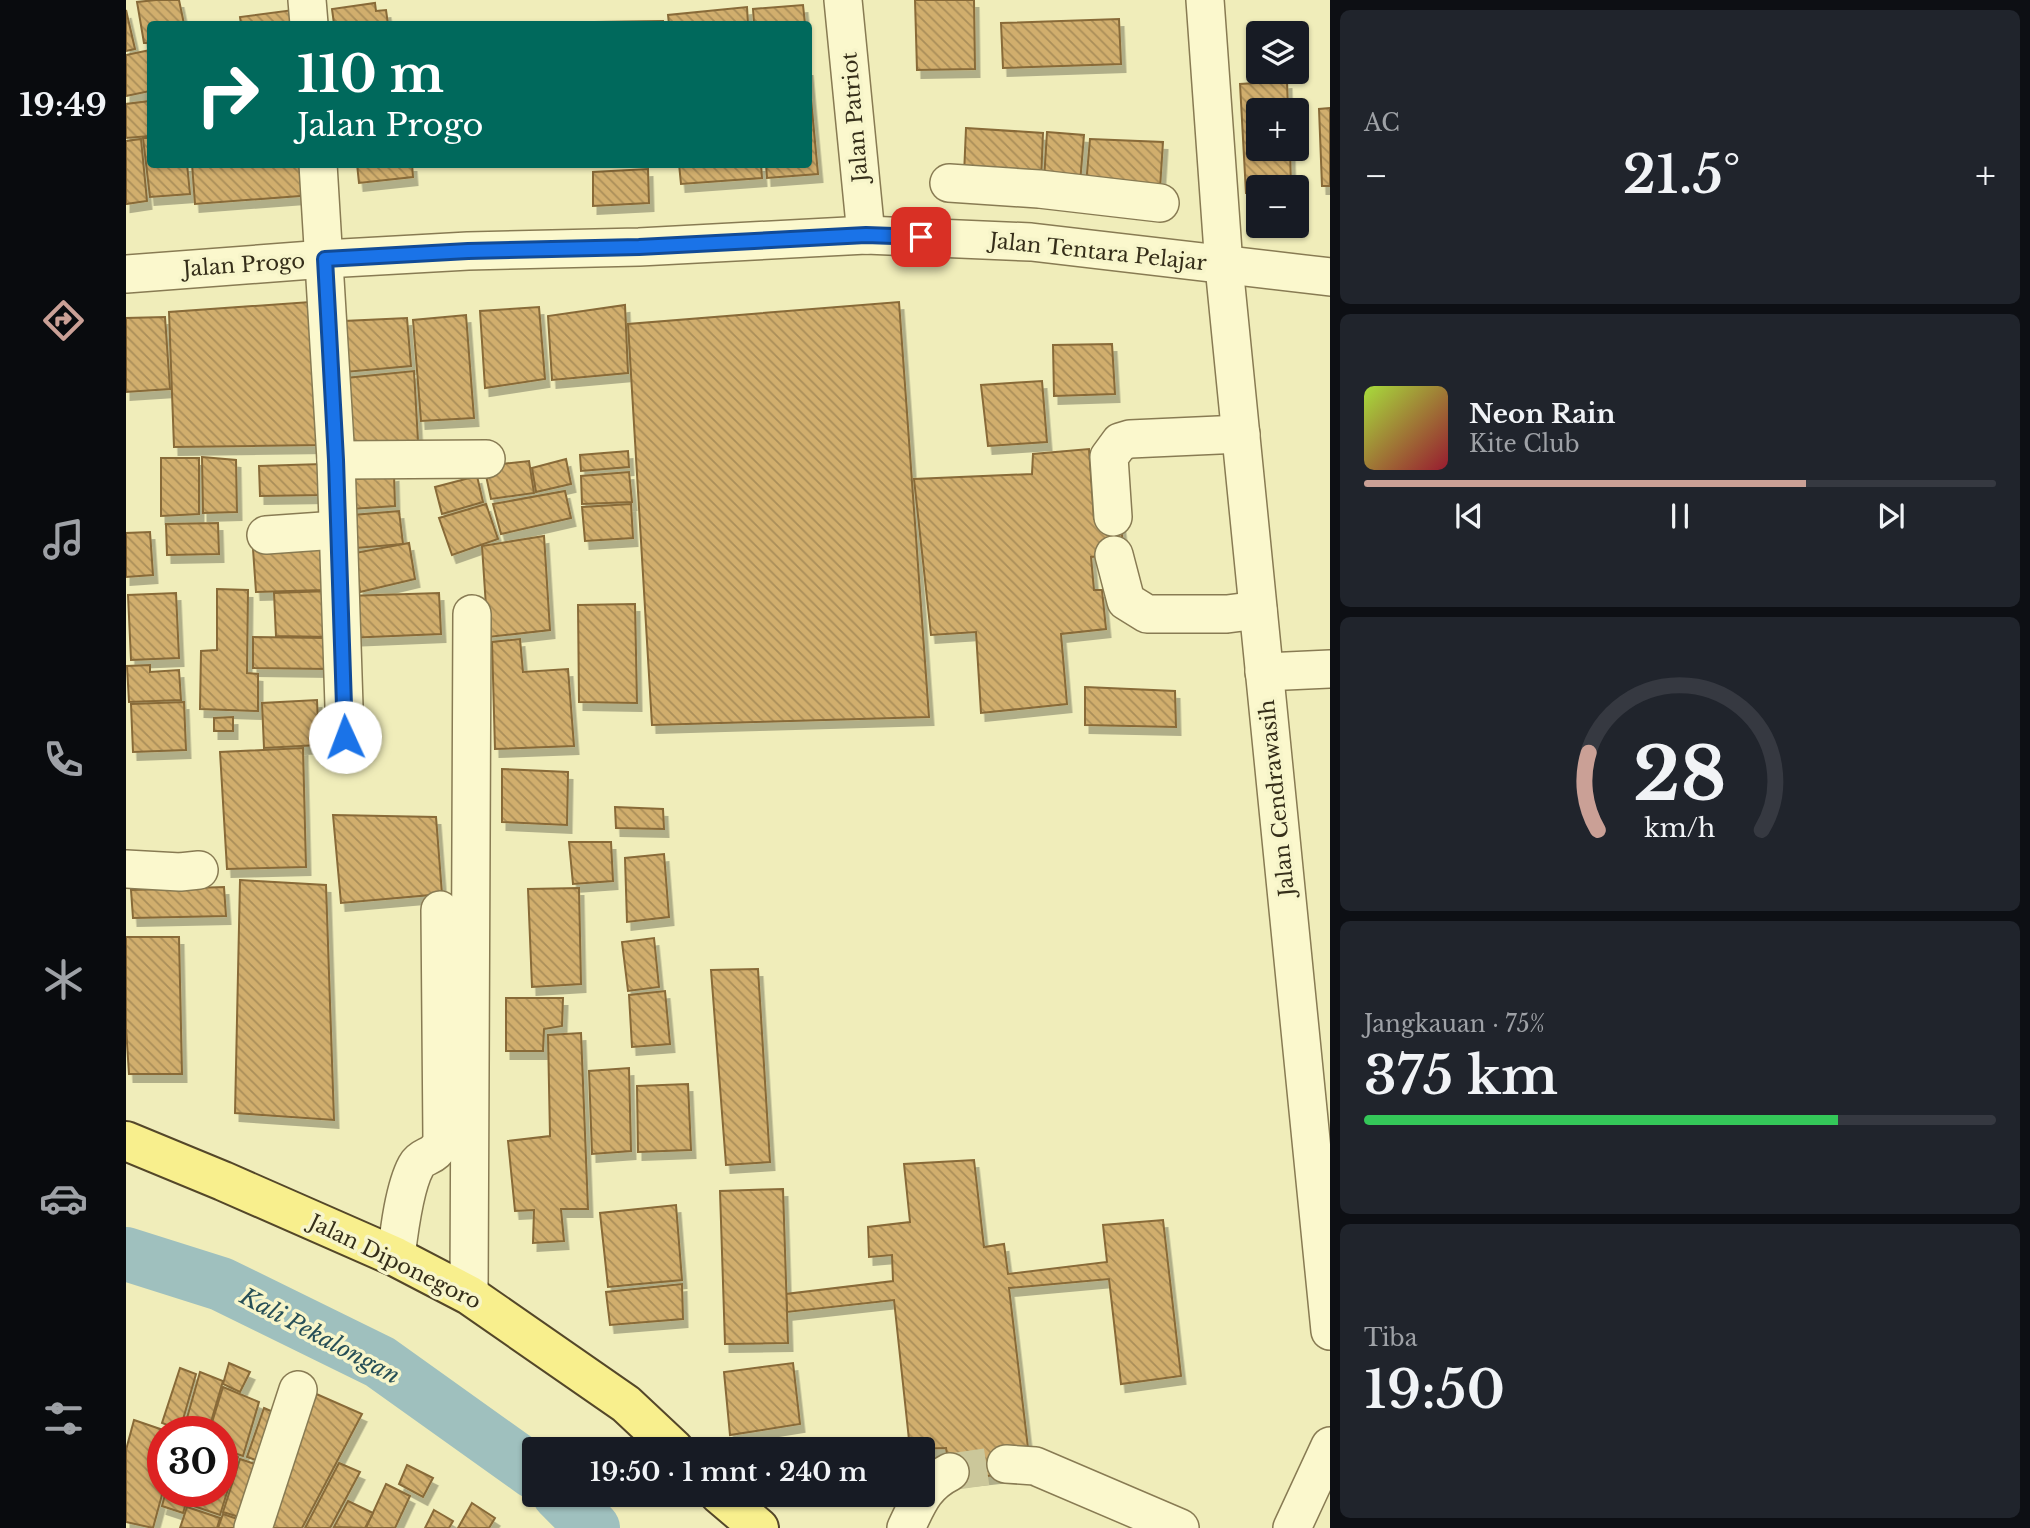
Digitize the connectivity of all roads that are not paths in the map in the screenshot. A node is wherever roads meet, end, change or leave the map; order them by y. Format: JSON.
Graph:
{"nodes":[{"id":1,"x":307,"y":0,"type":"edge"},
{"id":2,"x":843,"y":0,"type":"edge"},
{"id":3,"x":1205,"y":0,"type":"edge"},
{"id":4,"x":309,"y":21,"type":"edge"},
{"id":5,"x":318,"y":168,"type":"edge"},
{"id":6,"x":949,"y":183,"type":"dead end"},
{"id":7,"x":1039,"y":190,"type":"junction"},
{"id":8,"x":1160,"y":203,"type":"dead end"},
{"id":9,"x":866,"y":235,"type":"junction"},
{"id":10,"x":1031,"y":242,"type":"junction"},
{"id":11,"x":325,"y":259,"type":"junction"},
{"id":12,"x":1224,"y":266,"type":"junction"},
{"id":13,"x":126,"y":274,"type":"edge"},
{"id":14,"x":1330,"y":276,"type":"edge"},
{"id":15,"x":1241,"y":434,"type":"junction"},
{"id":16,"x":486,"y":459,"type":"dead end"},
{"id":17,"x":336,"y":460,"type":"junction"},
{"id":18,"x":1113,"y":517,"type":"dead end"},
{"id":19,"x":337,"y":530,"type":"junction"},
{"id":20,"x":266,"y":535,"type":"dead end"},
{"id":21,"x":1114,"y":555,"type":"dead end"},
{"id":22,"x":1258,"y":610,"type":"junction"},
{"id":23,"x":472,"y":614,"type":"dead end"},
{"id":24,"x":1330,"y":669,"type":"edge"},
{"id":25,"x":1264,"y":672,"type":"junction"},
{"id":26,"x":345,"y":737,"type":"dead end"},
{"id":27,"x":126,"y":869,"type":"edge"},
{"id":28,"x":199,"y":870,"type":"dead end"},
{"id":29,"x":440,"y":910,"type":"dead end"},
{"id":30,"x":1319,"y":1112,"type":"edge"},
{"id":31,"x":126,"y":1141,"type":"edge"},
{"id":32,"x":1326,"y":1240,"type":"edge"},
{"id":33,"x":396,"y":1257,"type":"junction"},
{"id":34,"x":469,"y":1295,"type":"junction"},
{"id":35,"x":1330,"y":1331,"type":"edge"},
{"id":36,"x":298,"y":1390,"type":"dead end"},
{"id":37,"x":661,"y":1437,"type":"edge"},
{"id":38,"x":1330,"y":1446,"type":"edge"},
{"id":39,"x":1006,"y":1464,"type":"tunnel mouth"},
{"id":40,"x":950,"y":1472,"type":"tunnel mouth"},
{"id":41,"x":734,"y":1507,"type":"edge"},
{"id":42,"x":253,"y":1528,"type":"edge"},
{"id":43,"x":759,"y":1528,"type":"edge"},
{"id":44,"x":906,"y":1528,"type":"edge"},
{"id":45,"x":1180,"y":1528,"type":"edge"},
{"id":46,"x":1292,"y":1528,"type":"edge"}],
"edges":[{"from":1,"to":4,"type":"street"},
{"from":2,"to":9,"type":"street","name":"Jalan Patriot"},
{"from":3,"to":12,"type":"street","name":"Jalan Cendrawasih"},
{"from":5,"to":11,"type":"street"},
{"from":6,"to":7,"type":"street"},
{"from":7,"to":8,"type":"street"},
{"from":7,"to":10,"type":"street"},
{"from":9,"to":10,"type":"street","name":"Jalan Tentara Pelajar"},
{"from":9,"to":11,"type":"street","name":"Jalan Progo"},
{"from":10,"to":12,"type":"street","name":"Jalan Tentara Pelajar"},
{"from":11,"to":13,"type":"street","name":"Jalan Progo"},
{"from":11,"to":17,"type":"street"},
{"from":12,"to":14,"type":"street","name":"Jalan Tentara Pelajar"},
{"from":12,"to":15,"type":"street","name":"Jalan Cendrawasih"},
{"from":15,"to":18,"type":"street"},
{"from":15,"to":22,"type":"street","name":"Jalan Cendrawasih"},
{"from":16,"to":17,"type":"street"},
{"from":17,"to":19,"type":"street"},
{"from":19,"to":20,"type":"street"},
{"from":19,"to":26,"type":"street"},
{"from":21,"to":22,"type":"street"},
{"from":22,"to":25,"type":"street","name":"Jalan Cendrawasih"},
{"from":23,"to":34,"type":"street"},
{"from":24,"to":25,"type":"street"},
{"from":25,"to":30,"type":"street","name":"Jalan Cendrawasih"},
{"from":27,"to":28,"type":"street"},
{"from":29,"to":33,"type":"street"},
{"from":30,"to":32,"type":"street","name":"Jalan Cendrawasih"},
{"from":31,"to":33,"type":"main road","name":"Jalan Diponegoro"},
{"from":32,"to":35,"type":"street","name":"Jalan Cendrawasih"},
{"from":33,"to":34,"type":"main road","name":"Jalan Diponegoro"},
{"from":34,"to":37,"type":"main road","name":"Jalan Diponegoro"},
{"from":36,"to":42,"type":"street"},
{"from":38,"to":46,"type":"street"},
{"from":39,"to":45,"type":"street"},
{"from":40,"to":44,"type":"street"},
{"from":41,"to":43,"type":"main road"}]}
